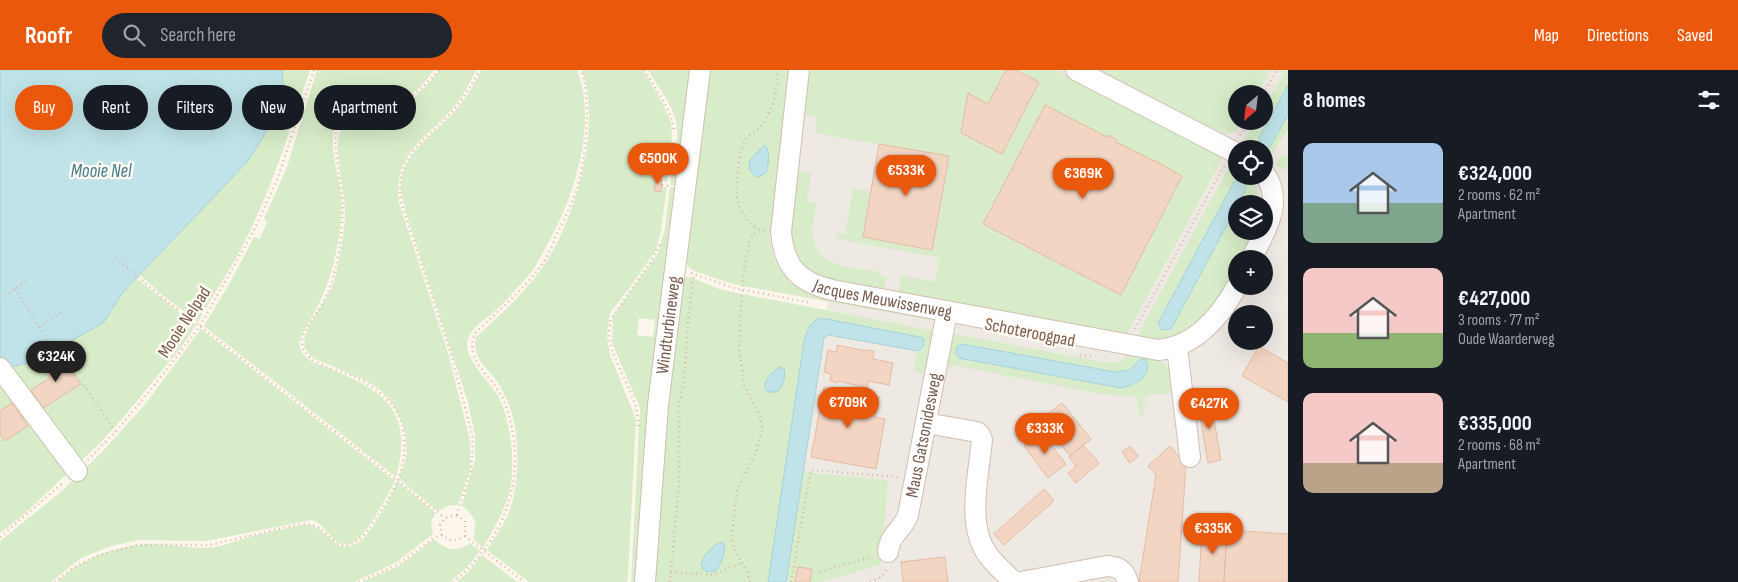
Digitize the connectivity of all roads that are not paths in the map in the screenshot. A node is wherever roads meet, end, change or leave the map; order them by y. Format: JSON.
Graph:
{"nodes":[{"id":1,"x":700,"y":70,"type":"edge"},
{"id":2,"x":799,"y":70,"type":"edge"},
{"id":3,"x":1076,"y":70,"type":"edge"},
{"id":4,"x":1228,"y":149,"type":"edge"},
{"id":5,"x":1270,"y":185,"type":"edge"},
{"id":6,"x":1256,"y":250,"type":"edge"},
{"id":7,"x":1232,"y":295,"type":"edge"},
{"id":8,"x":948,"y":312,"type":"junction"},
{"id":9,"x":1177,"y":347,"type":"junction"},
{"id":10,"x":0,"y":368,"type":"edge"},
{"id":11,"x":926,"y":422,"type":"junction"},
{"id":12,"x":1190,"y":457,"type":"dead end"},
{"id":13,"x":77,"y":471,"type":"road end"},
{"id":14,"x":888,"y":552,"type":"road end"},
{"id":15,"x":645,"y":582,"type":"edge"},
{"id":16,"x":1014,"y":582,"type":"edge"},
{"id":17,"x":1020,"y":582,"type":"edge"},
{"id":18,"x":1128,"y":582,"type":"edge"}],
"edges":[{"from":1,"to":15,"type":"street","name":"Windturbineweg"},
{"from":2,"to":8,"type":"street","name":"Jacques Meuwissenweg"},
{"from":3,"to":4,"type":"street"},
{"from":5,"to":6,"type":"street"},
{"from":7,"to":9,"type":"street"},
{"from":8,"to":9,"type":"street","name":"Jacques Meuwissenweg"},
{"from":8,"to":11,"type":"street","name":"Maus Gatsonidesweg"},
{"from":9,"to":12,"type":"street"},
{"from":10,"to":13,"type":"street"},
{"from":11,"to":14,"type":"street","name":"Maus Gatsonidesweg"},
{"from":11,"to":16,"type":"street"},
{"from":17,"to":18,"type":"street"}]}
